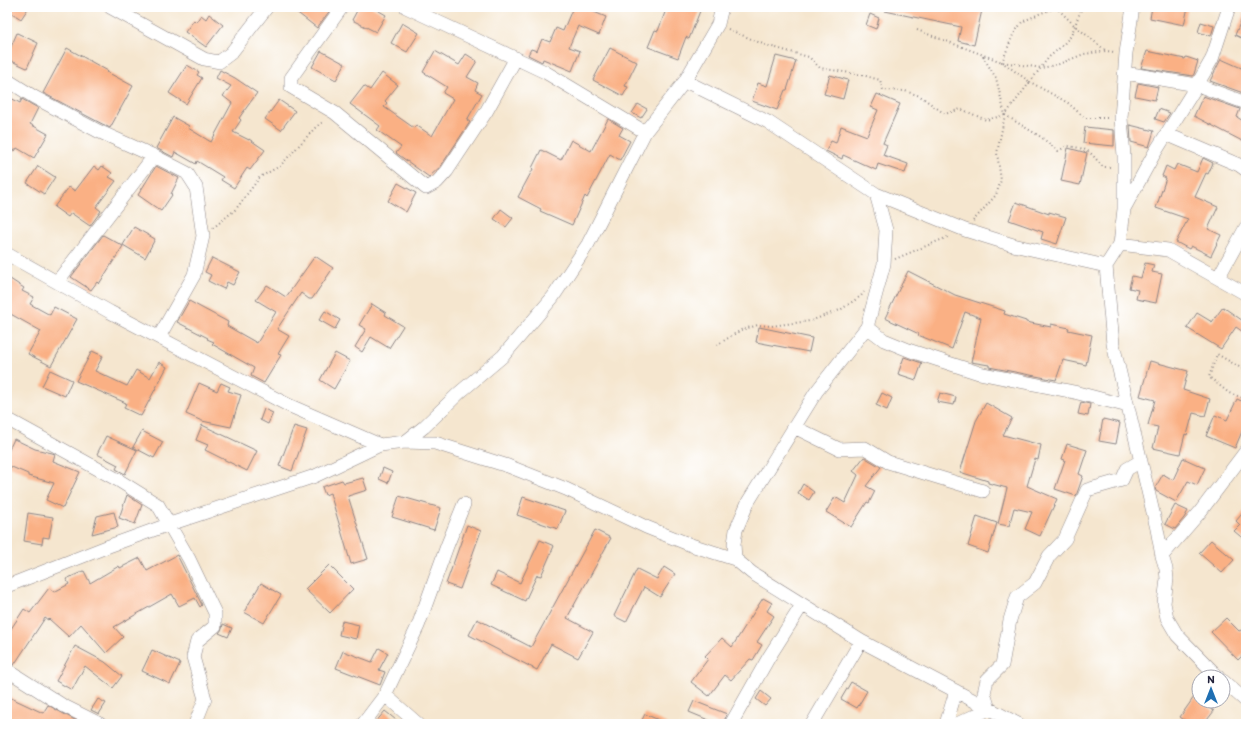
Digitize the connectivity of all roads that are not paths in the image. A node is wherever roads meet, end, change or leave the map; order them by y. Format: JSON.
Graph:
{"nodes":[{"id":1,"x":110,"y":7,"type":"edge"},
{"id":2,"x":268,"y":7,"type":"edge"},
{"id":3,"x":342,"y":7,"type":"edge"},
{"id":4,"x":406,"y":7,"type":"edge"},
{"id":5,"x":722,"y":7,"type":"edge"},
{"id":6,"x":1133,"y":7,"type":"edge"},
{"id":7,"x":1229,"y":7,"type":"edge"},
{"id":8,"x":516,"y":58,"type":"junction"},
{"id":9,"x":1125,"y":73,"type":"junction"},
{"id":10,"x":7,"y":80,"type":"edge"},
{"id":11,"x":685,"y":81,"type":"junction"},
{"id":12,"x":1197,"y":85,"type":"junction"},
{"id":13,"x":1246,"y":103,"type":"edge"},
{"id":14,"x":645,"y":132,"type":"junction"},
{"id":15,"x":1166,"y":134,"type":"junction"},
{"id":16,"x":154,"y":156,"type":"junction"},
{"id":17,"x":1246,"y":170,"type":"edge"},
{"id":18,"x":876,"y":194,"type":"junction"},
{"id":19,"x":1124,"y":209,"type":"junction"},
{"id":20,"x":1246,"y":227,"type":"edge"},
{"id":21,"x":1120,"y":244,"type":"junction"},
{"id":22,"x":7,"y":254,"type":"edge"},
{"id":23,"x":1106,"y":266,"type":"junction"},
{"id":24,"x":1218,"y":278,"type":"junction"},
{"id":25,"x":57,"y":282,"type":"junction"},
{"id":26,"x":1246,"y":294,"type":"edge"},
{"id":27,"x":867,"y":327,"type":"junction"},
{"id":28,"x":159,"y":337,"type":"junction"},
{"id":29,"x":1128,"y":406,"type":"junction"},
{"id":30,"x":7,"y":419,"type":"edge"},
{"id":31,"x":794,"y":427,"type":"junction"},
{"id":32,"x":405,"y":442,"type":"junction"},
{"id":33,"x":380,"y":445,"type":"junction"},
{"id":34,"x":1244,"y":459,"type":"edge"},
{"id":35,"x":1141,"y":461,"type":"junction"},
{"id":36,"x":983,"y":491,"type":"dead end"},
{"id":37,"x":464,"y":504,"type":"dead end"},
{"id":38,"x":170,"y":524,"type":"junction"},
{"id":39,"x":1162,"y":556,"type":"junction"},
{"id":40,"x":735,"y":559,"type":"junction"},
{"id":41,"x":7,"y":586,"type":"edge"},
{"id":42,"x":802,"y":605,"type":"junction"},
{"id":43,"x":861,"y":641,"type":"junction"},
{"id":44,"x":1210,"y":669,"type":"edge"},
{"id":45,"x":7,"y":670,"type":"edge"},
{"id":46,"x":1231,"y":688,"type":"edge"},
{"id":47,"x":956,"y":691,"type":"junction"},
{"id":48,"x":385,"y":695,"type":"junction"},
{"id":49,"x":1246,"y":701,"type":"edge"},
{"id":50,"x":989,"y":709,"type":"junction"},
{"id":51,"x":100,"y":724,"type":"edge"},
{"id":52,"x":195,"y":724,"type":"edge"},
{"id":53,"x":363,"y":724,"type":"edge"},
{"id":54,"x":418,"y":724,"type":"edge"},
{"id":55,"x":732,"y":724,"type":"edge"},
{"id":56,"x":812,"y":724,"type":"edge"},
{"id":57,"x":946,"y":724,"type":"edge"},
{"id":58,"x":957,"y":724,"type":"edge"},
{"id":59,"x":1018,"y":724,"type":"edge"}],
"edges":[{"from":1,"to":2,"type":"street"},
{"from":3,"to":8,"type":"street"},
{"from":4,"to":8,"type":"street"},
{"from":5,"to":11,"type":"street"},
{"from":6,"to":9,"type":"street"},
{"from":7,"to":12,"type":"street"},
{"from":8,"to":14,"type":"street"},
{"from":9,"to":12,"type":"street"},
{"from":9,"to":19,"type":"street"},
{"from":10,"to":16,"type":"street"},
{"from":11,"to":14,"type":"street"},
{"from":11,"to":18,"type":"street"},
{"from":12,"to":13,"type":"street"},
{"from":12,"to":15,"type":"street"},
{"from":14,"to":32,"type":"street"},
{"from":15,"to":17,"type":"street"},
{"from":15,"to":19,"type":"street"},
{"from":16,"to":25,"type":"street"},
{"from":16,"to":28,"type":"street"},
{"from":18,"to":23,"type":"street"},
{"from":18,"to":27,"type":"street"},
{"from":19,"to":21,"type":"street"},
{"from":20,"to":24,"type":"street"},
{"from":21,"to":23,"type":"street"},
{"from":21,"to":24,"type":"street"},
{"from":22,"to":25,"type":"street"},
{"from":23,"to":29,"type":"street"},
{"from":24,"to":26,"type":"street"},
{"from":25,"to":28,"type":"street"},
{"from":27,"to":29,"type":"street"},
{"from":27,"to":31,"type":"street"},
{"from":28,"to":33,"type":"street"},
{"from":29,"to":35,"type":"street"},
{"from":30,"to":38,"type":"street"},
{"from":31,"to":36,"type":"street"},
{"from":31,"to":40,"type":"street"},
{"from":32,"to":33,"type":"street"},
{"from":32,"to":40,"type":"street"},
{"from":33,"to":38,"type":"street"},
{"from":34,"to":39,"type":"street"},
{"from":35,"to":39,"type":"street"},
{"from":35,"to":50,"type":"street"},
{"from":37,"to":48,"type":"street"},
{"from":38,"to":41,"type":"street"},
{"from":38,"to":52,"type":"street"},
{"from":39,"to":44,"type":"street"},
{"from":40,"to":42,"type":"street"},
{"from":42,"to":43,"type":"street"},
{"from":42,"to":55,"type":"street"},
{"from":43,"to":47,"type":"street"},
{"from":43,"to":56,"type":"street"},
{"from":45,"to":51,"type":"street"},
{"from":46,"to":49,"type":"street"},
{"from":47,"to":50,"type":"street"},
{"from":47,"to":57,"type":"street"},
{"from":48,"to":53,"type":"street"},
{"from":48,"to":54,"type":"street"},
{"from":50,"to":58,"type":"street"},
{"from":50,"to":59,"type":"street"}]}
